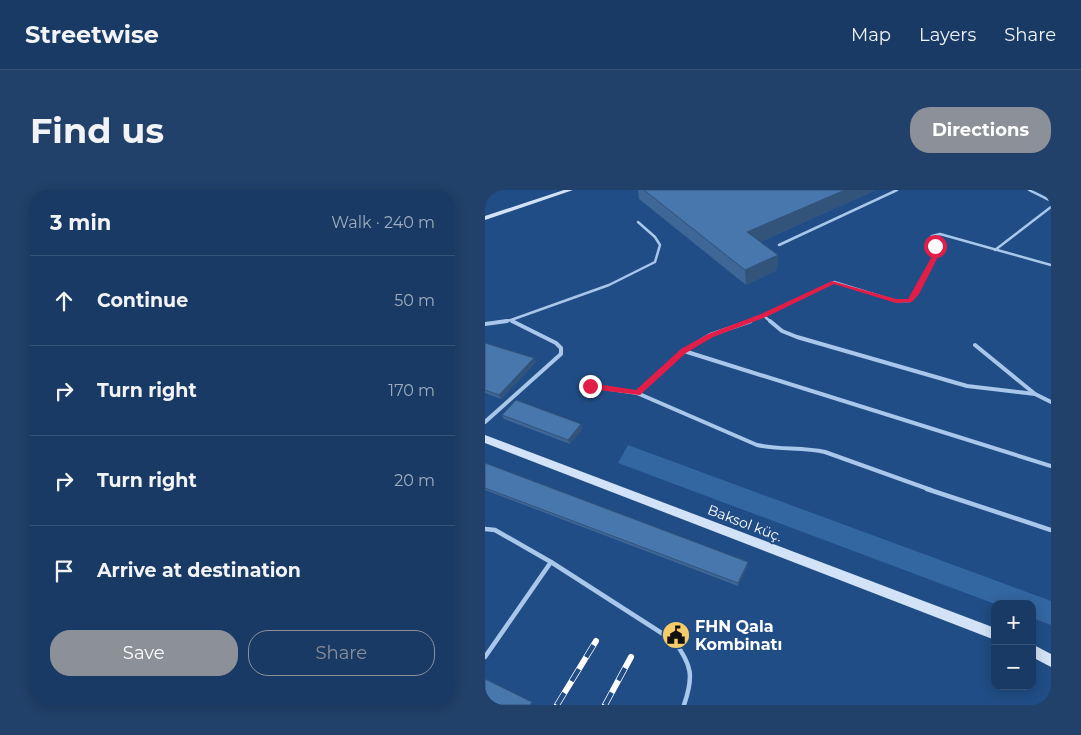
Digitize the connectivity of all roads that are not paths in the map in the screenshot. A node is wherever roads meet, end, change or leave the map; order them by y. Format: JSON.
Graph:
{"nodes":[{"id":1,"x":570,"y":190,"type":"edge"},
{"id":2,"x":897,"y":190,"type":"edge"},
{"id":3,"x":1029,"y":190,"type":"edge"},
{"id":4,"x":1051,"y":201,"type":"edge"},
{"id":5,"x":1051,"y":207,"type":"edge"},
{"id":6,"x":485,"y":218,"type":"edge"},
{"id":7,"x":637,"y":222,"type":"dead end"},
{"id":8,"x":779,"y":245,"type":"dead end"},
{"id":9,"x":995,"y":250,"type":"junction"},
{"id":10,"x":1051,"y":265,"type":"edge"},
{"id":11,"x":763,"y":316,"type":"junction"},
{"id":12,"x":511,"y":320,"type":"junction"},
{"id":13,"x":485,"y":324,"type":"edge"},
{"id":14,"x":975,"y":345,"type":"dead end"},
{"id":15,"x":684,"y":351,"type":"junction"},
{"id":16,"x":590,"y":386,"type":"dead end"},
{"id":17,"x":637,"y":393,"type":"junction"},
{"id":18,"x":1035,"y":394,"type":"junction"},
{"id":19,"x":1051,"y":402,"type":"edge"},
{"id":20,"x":485,"y":422,"type":"edge"},
{"id":21,"x":485,"y":439,"type":"edge"},
{"id":22,"x":1051,"y":466,"type":"edge"},
{"id":23,"x":485,"y":529,"type":"edge"},
{"id":24,"x":1051,"y":530,"type":"edge"},
{"id":25,"x":551,"y":562,"type":"junction"},
{"id":26,"x":991,"y":632,"type":"edge"},
{"id":27,"x":1036,"y":650,"type":"edge"},
{"id":28,"x":1036,"y":652,"type":"edge"},
{"id":29,"x":1051,"y":652,"type":"edge"},
{"id":30,"x":485,"y":657,"type":"edge"},
{"id":31,"x":1051,"y":661,"type":"edge"},
{"id":32,"x":684,"y":705,"type":"edge"}],
"edges":[{"from":1,"to":6,"type":"main road"},
{"from":2,"to":8,"type":"lane"},
{"from":3,"to":4,"type":"lane"},
{"from":5,"to":9,"type":"lane"},
{"from":7,"to":12,"type":"lane"},
{"from":9,"to":10,"type":"lane"},
{"from":9,"to":11,"type":"lane"},
{"from":11,"to":15,"type":"lane"},
{"from":11,"to":18,"type":"lane"},
{"from":12,"to":13,"type":"lane"},
{"from":12,"to":20,"type":"lane"},
{"from":14,"to":18,"type":"lane"},
{"from":15,"to":17,"type":"lane"},
{"from":15,"to":22,"type":"lane"},
{"from":16,"to":17,"type":"lane"},
{"from":17,"to":24,"type":"lane"},
{"from":18,"to":19,"type":"lane"},
{"from":21,"to":26,"type":"main road","name":"Baksol küç."},
{"from":23,"to":25,"type":"lane"},
{"from":25,"to":30,"type":"lane"},
{"from":25,"to":32,"type":"lane"},
{"from":27,"to":29,"type":"main road"},
{"from":28,"to":31,"type":"main road"}]}
